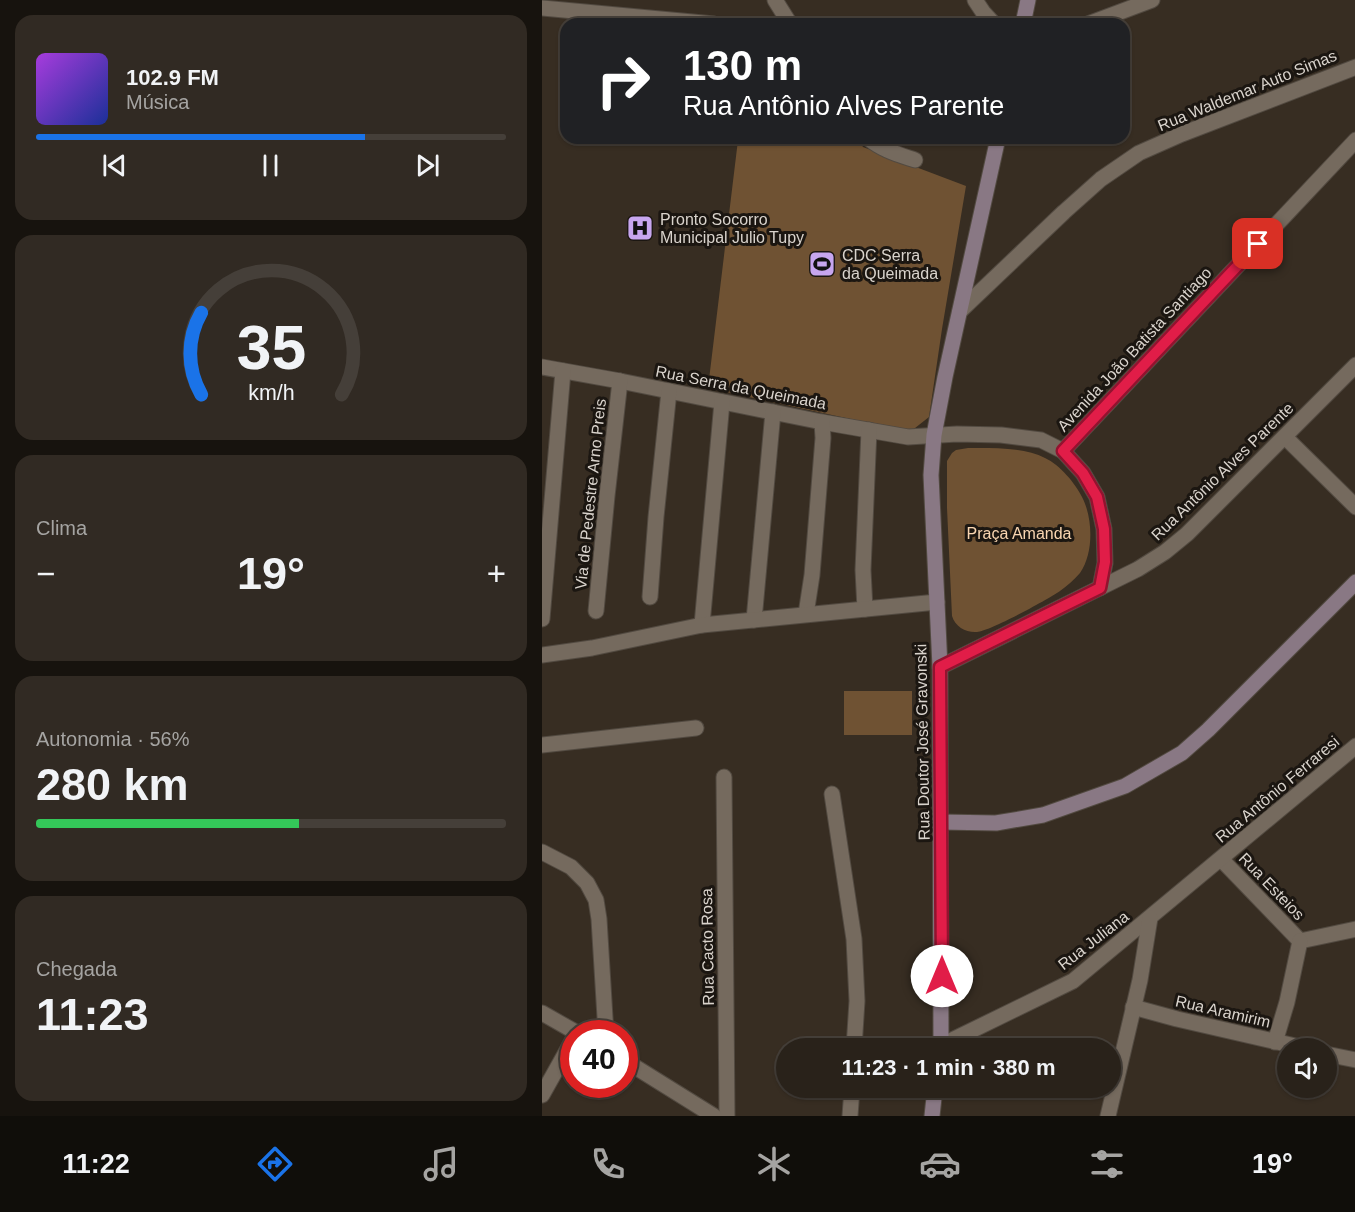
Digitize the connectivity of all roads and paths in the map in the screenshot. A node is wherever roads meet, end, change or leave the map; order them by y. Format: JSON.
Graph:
{"nodes":[{"id":1,"x":774,"y":0,"type":"edge"},
{"id":2,"x":975,"y":0,"type":"edge"},
{"id":3,"x":1028,"y":0,"type":"edge"},
{"id":4,"x":1152,"y":0,"type":"edge"},
{"id":5,"x":542,"y":8,"type":"edge"},
{"id":6,"x":650,"y":18,"type":"edge"},
{"id":7,"x":787,"y":18,"type":"edge"},
{"id":8,"x":988,"y":18,"type":"edge"},
{"id":9,"x":1024,"y":18,"type":"edge"},
{"id":10,"x":1104,"y":18,"type":"edge"},
{"id":11,"x":1355,"y":67,"type":"edge"},
{"id":12,"x":1355,"y":140,"type":"edge"},
{"id":13,"x":875,"y":144,"type":"edge"},
{"id":14,"x":997,"y":144,"type":"edge"},
{"id":15,"x":915,"y":160,"type":"dead end"},
{"id":16,"x":960,"y":311,"type":"junction"},
{"id":17,"x":1355,"y":365,"type":"edge"},
{"id":18,"x":542,"y":367,"type":"edge"},
{"id":19,"x":563,"y":370,"type":"junction"},
{"id":20,"x":620,"y":381,"type":"junction"},
{"id":21,"x":669,"y":391,"type":"junction"},
{"id":22,"x":722,"y":402,"type":"junction"},
{"id":23,"x":773,"y":412,"type":"junction"},
{"id":24,"x":822,"y":422,"type":"junction"},
{"id":25,"x":869,"y":430,"type":"junction"},
{"id":26,"x":934,"y":435,"type":"junction"},
{"id":27,"x":1285,"y":437,"type":"junction"},
{"id":28,"x":1063,"y":451,"type":"junction"},
{"id":29,"x":1355,"y":507,"type":"edge"},
{"id":30,"x":1355,"y":582,"type":"edge"},
{"id":31,"x":1100,"y":588,"type":"junction"},
{"id":32,"x":650,"y":597,"type":"dead end"},
{"id":33,"x":937,"y":602,"type":"junction"},
{"id":34,"x":864,"y":609,"type":"junction"},
{"id":35,"x":596,"y":611,"type":"dead end"},
{"id":36,"x":806,"y":614,"type":"junction"},
{"id":37,"x":542,"y":619,"type":"edge"},
{"id":38,"x":754,"y":620,"type":"junction"},
{"id":39,"x":702,"y":625,"type":"junction"},
{"id":40,"x":542,"y":655,"type":"edge"},
{"id":41,"x":940,"y":667,"type":"junction"},
{"id":42,"x":696,"y":728,"type":"dead end"},
{"id":43,"x":542,"y":745,"type":"edge"},
{"id":44,"x":1355,"y":746,"type":"edge"},
{"id":45,"x":724,"y":777,"type":"dead end"},
{"id":46,"x":832,"y":794,"type":"dead end"},
{"id":47,"x":941,"y":822,"type":"junction"},
{"id":48,"x":542,"y":852,"type":"edge"},
{"id":49,"x":1221,"y":859,"type":"junction"},
{"id":50,"x":1150,"y":918,"type":"junction"},
{"id":51,"x":1355,"y":929,"type":"edge"},
{"id":52,"x":1300,"y":941,"type":"junction"},
{"id":53,"x":1133,"y":1007,"type":"junction"},
{"id":54,"x":542,"y":1013,"type":"edge"},
{"id":55,"x":605,"y":1020,"type":"edge"},
{"id":56,"x":560,"y":1024,"type":"edge"},
{"id":57,"x":855,"y":1038,"type":"edge"},
{"id":58,"x":942,"y":1038,"type":"edge"},
{"id":59,"x":960,"y":1038,"type":"edge"},
{"id":60,"x":1275,"y":1042,"type":"joint"},
{"id":61,"x":1337,"y":1056,"type":"edge"},
{"id":62,"x":1355,"y":1060,"type":"edge"},
{"id":63,"x":560,"y":1063,"type":"edge"},
{"id":64,"x":638,"y":1069,"type":"edge"},
{"id":65,"x":542,"y":1095,"type":"edge"},
{"id":66,"x":851,"y":1098,"type":"edge"},
{"id":67,"x":934,"y":1098,"type":"edge"},
{"id":68,"x":714,"y":1116,"type":"edge"},
{"id":69,"x":727,"y":1116,"type":"edge"},
{"id":70,"x":850,"y":1116,"type":"edge"},
{"id":71,"x":932,"y":1116,"type":"edge"},
{"id":72,"x":1108,"y":1116,"type":"edge"}],
"edges":[{"from":1,"to":7,"type":"street"},
{"from":2,"to":8,"type":"street"},
{"from":3,"to":9,"type":"street"},
{"from":4,"to":10,"type":"street"},
{"from":5,"to":6,"type":"street"},
{"from":11,"to":16,"type":"street","name":"Rua Waldemar Auto Simas"},
{"from":12,"to":28,"type":"street","name":"Avenida João Batista Santiago"},
{"from":13,"to":15,"type":"street"},
{"from":14,"to":16,"type":"street","name":"Rua Doutor José Gravonski"},
{"from":16,"to":26,"type":"street","name":"Rua Doutor José Gravonski"},
{"from":17,"to":27,"type":"street","name":"Rua Antônio Alves Parente"},
{"from":18,"to":19,"type":"street","name":"Rua Serra da Queimada"},
{"from":19,"to":20,"type":"street","name":"Rua Serra da Queimada"},
{"from":19,"to":37,"type":"street"},
{"from":20,"to":21,"type":"street","name":"Rua Serra da Queimada"},
{"from":20,"to":35,"type":"street","name":"Via de Pedestre Arno Preis"},
{"from":21,"to":22,"type":"street","name":"Rua Serra da Queimada"},
{"from":21,"to":32,"type":"street"},
{"from":22,"to":23,"type":"street","name":"Rua Serra da Queimada"},
{"from":22,"to":39,"type":"street"},
{"from":23,"to":24,"type":"street","name":"Rua Serra da Queimada"},
{"from":23,"to":38,"type":"street"},
{"from":24,"to":25,"type":"street","name":"Rua Serra da Queimada"},
{"from":24,"to":36,"type":"street"},
{"from":25,"to":26,"type":"street","name":"Rua Serra da Queimada"},
{"from":25,"to":34,"type":"street"},
{"from":26,"to":28,"type":"street"},
{"from":26,"to":33,"type":"street","name":"Rua Doutor José Gravonski"},
{"from":27,"to":29,"type":"street"},
{"from":27,"to":31,"type":"street","name":"Rua Antônio Alves Parente"},
{"from":28,"to":31,"type":"street"},
{"from":30,"to":47,"type":"street"},
{"from":31,"to":41,"type":"street","name":"Rua Antônio Alves Parente"},
{"from":33,"to":34,"type":"street"},
{"from":33,"to":41,"type":"street","name":"Rua Doutor José Gravonski"},
{"from":34,"to":36,"type":"street"},
{"from":36,"to":38,"type":"street"},
{"from":38,"to":39,"type":"street"},
{"from":39,"to":40,"type":"street"},
{"from":41,"to":47,"type":"street","name":"Rua Doutor José Gravonski"},
{"from":42,"to":43,"type":"street"},
{"from":44,"to":49,"type":"street","name":"Rua Antônio Ferraresi"},
{"from":45,"to":69,"type":"street","name":"Rua Cacto Rosa"},
{"from":46,"to":57,"type":"street"},
{"from":47,"to":58,"type":"street","name":"Rua Doutor José Gravonski"},
{"from":48,"to":55,"type":"street"},
{"from":49,"to":50,"type":"street","name":"Rua Juliana"},
{"from":49,"to":52,"type":"street","name":"Rua Esteios"},
{"from":50,"to":53,"type":"street"},
{"from":50,"to":59,"type":"street","name":"Rua Juliana"},
{"from":51,"to":52,"type":"street"},
{"from":52,"to":60,"type":"street","name":"Rua Esteios"},
{"from":53,"to":60,"type":"street","name":"Rua Aramirim"},
{"from":53,"to":72,"type":"street"},
{"from":54,"to":56,"type":"street"},
{"from":61,"to":62,"type":"street"},
{"from":63,"to":65,"type":"street"},
{"from":64,"to":68,"type":"street"},
{"from":66,"to":70,"type":"street"},
{"from":67,"to":71,"type":"street"}]}
